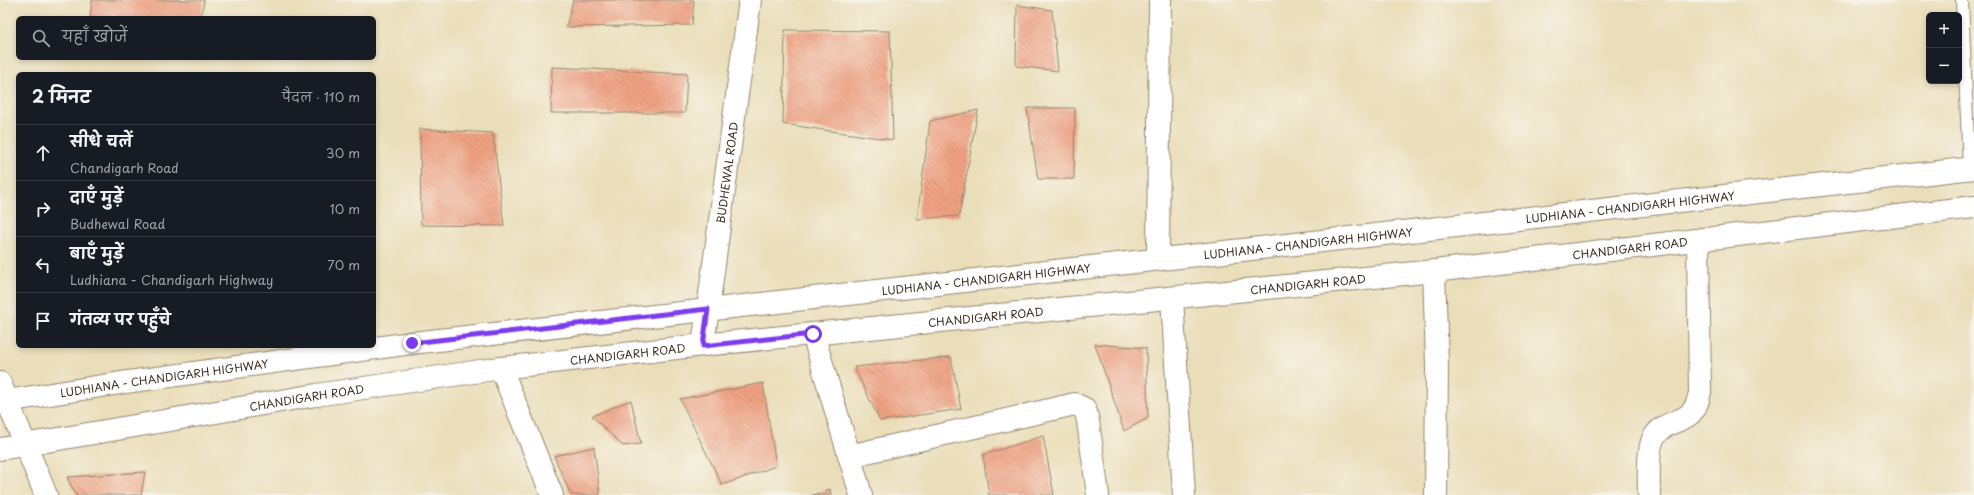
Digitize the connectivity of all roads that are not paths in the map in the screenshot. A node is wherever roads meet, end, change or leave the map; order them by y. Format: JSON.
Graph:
{"nodes":[{"id":1,"x":750,"y":0,"type":"edge"},
{"id":2,"x":1160,"y":0,"type":"edge"},
{"id":3,"x":1962,"y":0,"type":"edge"},
{"id":4,"x":1971,"y":168,"type":"edge"},
{"id":5,"x":1974,"y":207,"type":"edge"},
{"id":6,"x":1698,"y":240,"type":"junction"},
{"id":7,"x":1158,"y":258,"type":"junction"},
{"id":8,"x":1434,"y":271,"type":"junction"},
{"id":9,"x":1172,"y":298,"type":"junction"},
{"id":10,"x":708,"y":309,"type":"junction"},
{"id":11,"x":813,"y":334,"type":"junction"},
{"id":12,"x":703,"y":346,"type":"junction"},
{"id":13,"x":375,"y":348,"type":"edge"},
{"id":14,"x":376,"y":348,"type":"edge"},
{"id":15,"x":501,"y":368,"type":"junction"},
{"id":16,"x":2,"y":396,"type":"edge"},
{"id":17,"x":26,"y":445,"type":"junction"},
{"id":18,"x":0,"y":449,"type":"edge"},
{"id":19,"x":849,"y":456,"type":"junction"},
{"id":20,"x":46,"y":495,"type":"edge"},
{"id":21,"x":552,"y":495,"type":"edge"},
{"id":22,"x":861,"y":495,"type":"edge"},
{"id":23,"x":1098,"y":495,"type":"edge"},
{"id":24,"x":1183,"y":495,"type":"edge"},
{"id":25,"x":1436,"y":495,"type":"edge"},
{"id":26,"x":1649,"y":495,"type":"edge"}],
"edges":[{"from":1,"to":10,"type":"main road","name":"BUDHEWAL ROAD"},
{"from":2,"to":7,"type":"main road"},
{"from":3,"to":4,"type":"lane"},
{"from":4,"to":7,"type":"main road","name":"LUDHIANA - CHANDIGARH HIGHWAY"},
{"from":5,"to":6,"type":"main road","name":"CHANDIGARH ROAD"},
{"from":6,"to":8,"type":"main road","name":"CHANDIGARH ROAD"},
{"from":6,"to":26,"type":"main road"},
{"from":7,"to":10,"type":"main road","name":"LUDHIANA - CHANDIGARH HIGHWAY"},
{"from":8,"to":9,"type":"main road","name":"CHANDIGARH ROAD"},
{"from":8,"to":25,"type":"main road"},
{"from":9,"to":11,"type":"main road","name":"CHANDIGARH ROAD"},
{"from":9,"to":24,"type":"main road"},
{"from":10,"to":12,"type":"main road","name":"BUDHEWAL ROAD"},
{"from":10,"to":14,"type":"main road","name":"LUDHIANA - CHANDIGARH HIGHWAY"},
{"from":11,"to":12,"type":"main road","name":"CHANDIGARH ROAD"},
{"from":11,"to":19,"type":"main road"},
{"from":12,"to":15,"type":"main road","name":"CHANDIGARH ROAD"},
{"from":13,"to":16,"type":"main road","name":"LUDHIANA - CHANDIGARH HIGHWAY"},
{"from":15,"to":17,"type":"main road","name":"CHANDIGARH ROAD"},
{"from":15,"to":21,"type":"main road"},
{"from":16,"to":17,"type":"main road"},
{"from":17,"to":18,"type":"main road","name":"CHANDIGARH ROAD"},
{"from":17,"to":20,"type":"main road"},
{"from":19,"to":22,"type":"main road"},
{"from":19,"to":23,"type":"main road"}]}
